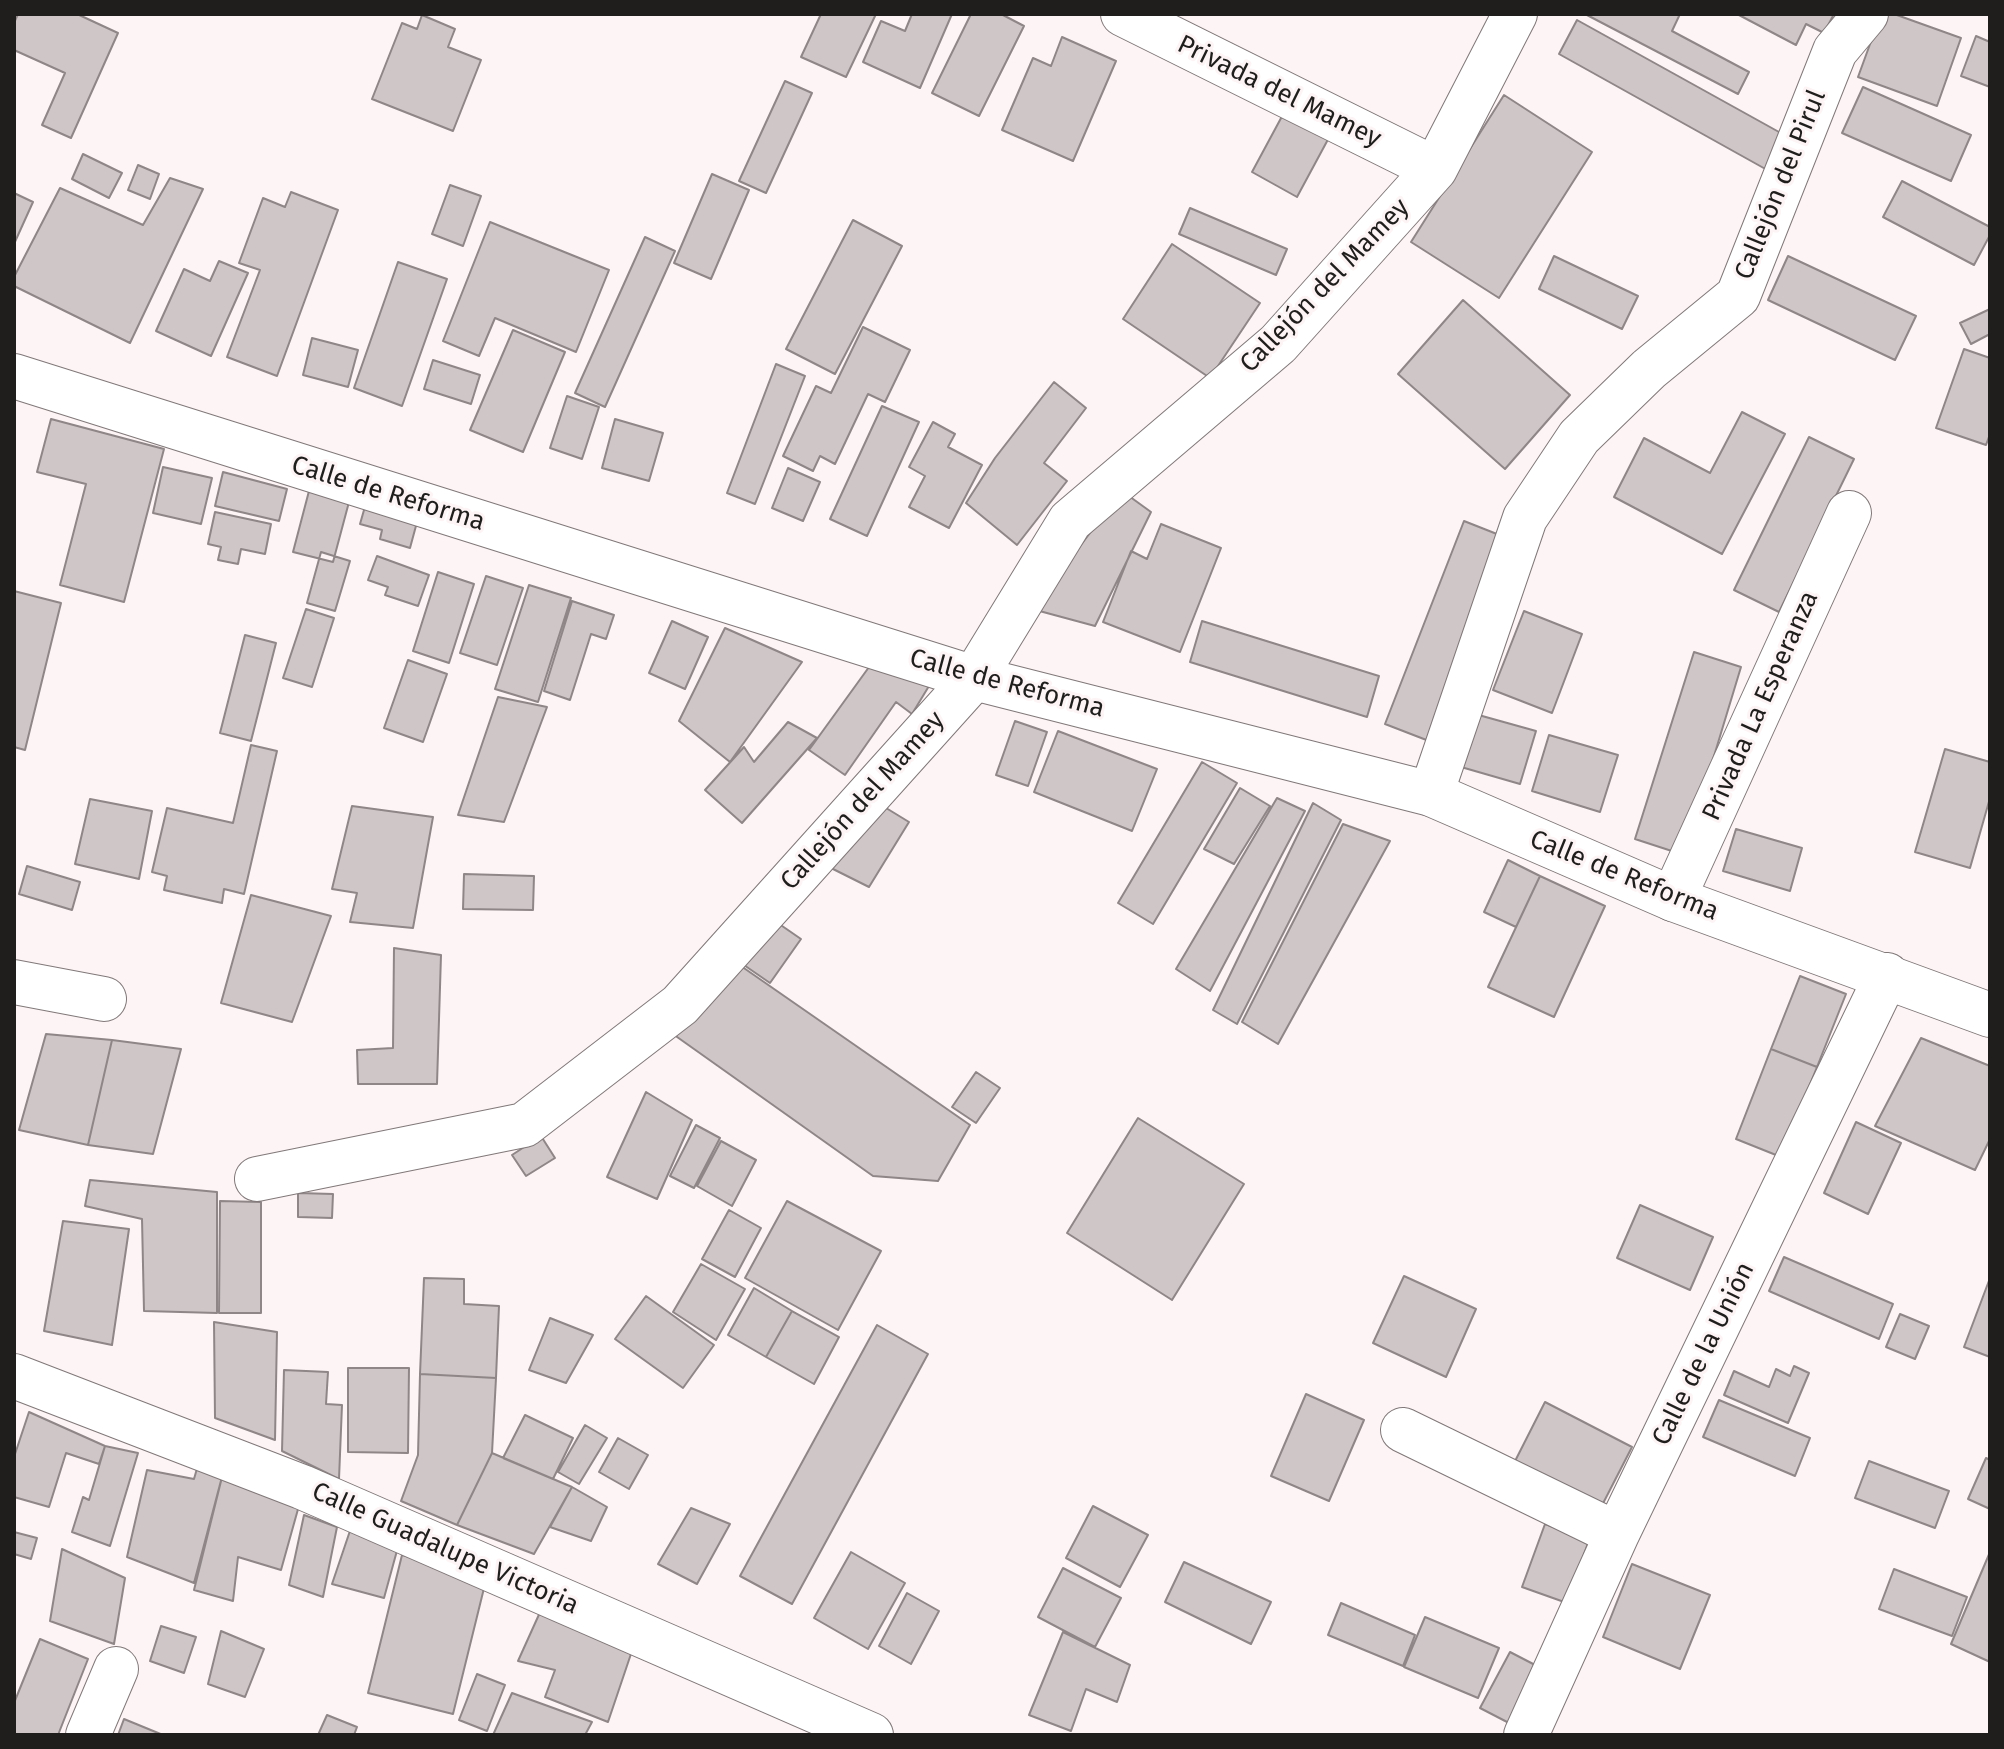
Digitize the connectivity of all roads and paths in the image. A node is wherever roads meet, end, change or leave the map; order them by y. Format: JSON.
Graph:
{"nodes":[{"id":1,"x":1123,"y":14,"type":"edge"},
{"id":2,"x":1515,"y":14,"type":"edge"},
{"id":3,"x":1866,"y":14,"type":"edge"},
{"id":4,"x":1435,"y":169,"type":"junction"},
{"id":5,"x":14,"y":376,"type":"edge"},
{"id":6,"x":1849,"y":513,"type":"dead end"},
{"id":7,"x":974,"y":678,"type":"junction"},
{"id":8,"x":1431,"y":794,"type":"junction"},
{"id":9,"x":1673,"y":899,"type":"junction"},
{"id":10,"x":1887,"y":975,"type":"junction"},
{"id":11,"x":14,"y":982,"type":"edge"},
{"id":12,"x":104,"y":999,"type":"dead end"},
{"id":13,"x":1990,"y":1015,"type":"edge"},
{"id":14,"x":257,"y":1179,"type":"dead end"},
{"id":15,"x":14,"y":1376,"type":"edge"},
{"id":16,"x":1403,"y":1430,"type":"dead end"},
{"id":17,"x":1617,"y":1534,"type":"junction"},
{"id":18,"x":116,"y":1669,"type":"dead end"},
{"id":19,"x":88,"y":1735,"type":"edge"},
{"id":20,"x":871,"y":1735,"type":"edge"},
{"id":21,"x":1526,"y":1735,"type":"edge"}],
"edges":[{"from":1,"to":4,"type":"street","name":"Privada del Mamey"},
{"from":2,"to":4,"type":"street","name":"Callejón del Mamey"},
{"from":3,"to":8,"type":"street","name":"Callejón del Pirul"},
{"from":4,"to":7,"type":"street","name":"Callejón del Mamey"},
{"from":5,"to":7,"type":"street","name":"Calle de Reforma"},
{"from":6,"to":9,"type":"street","name":"Privada La Esperanza"},
{"from":7,"to":8,"type":"street","name":"Calle de Reforma"},
{"from":7,"to":14,"type":"street","name":"Callejón del Mamey"},
{"from":8,"to":9,"type":"street","name":"Calle de Reforma"},
{"from":9,"to":10,"type":"street","name":"Calle de Reforma"},
{"from":10,"to":13,"type":"street","name":"Calle de Reforma"},
{"from":10,"to":17,"type":"street","name":"Calle de la Unión"},
{"from":11,"to":12,"type":"street"},
{"from":15,"to":20,"type":"street","name":"Calle Guadalupe Victoria"},
{"from":16,"to":17,"type":"street"},
{"from":17,"to":21,"type":"street","name":"Calle de la Unión"},
{"from":18,"to":19,"type":"street"}]}
